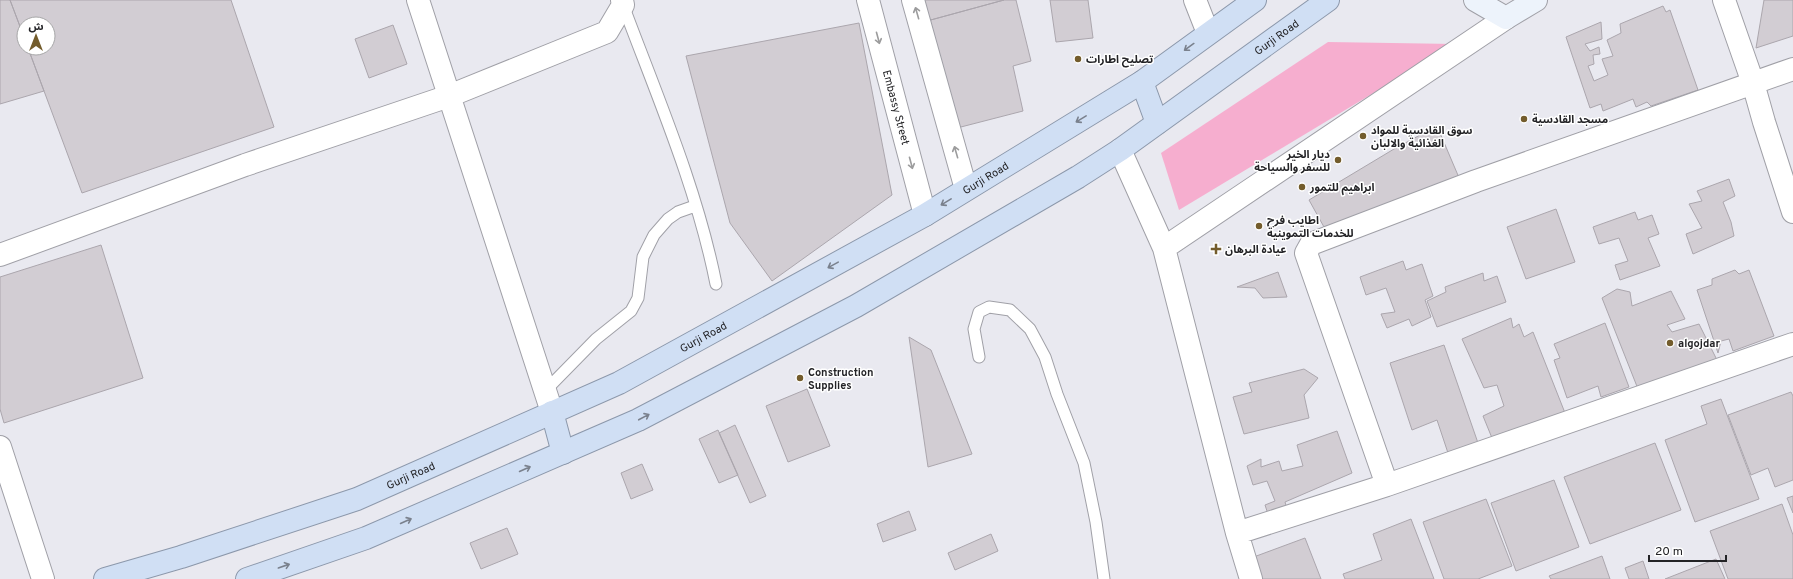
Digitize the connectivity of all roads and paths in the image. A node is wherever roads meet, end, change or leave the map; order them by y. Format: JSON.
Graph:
{"nodes":[{"id":1,"x":418,"y":0,"type":"edge"},
{"id":2,"x":868,"y":0,"type":"edge"},
{"id":3,"x":913,"y":0,"type":"edge"},
{"id":4,"x":1195,"y":0,"type":"edge"},
{"id":5,"x":1255,"y":0,"type":"edge"},
{"id":6,"x":1328,"y":0,"type":"edge"},
{"id":7,"x":1475,"y":0,"type":"edge"},
{"id":8,"x":1536,"y":0,"type":"edge"},
{"id":9,"x":1724,"y":0,"type":"edge"},
{"id":10,"x":623,"y":3,"type":"edge"},
{"id":11,"x":1506,"y":18,"type":"junction"},
{"id":12,"x":1208,"y":33,"type":"junction"},
{"id":13,"x":1793,"y":69,"type":"edge"},
{"id":14,"x":1142,"y":82,"type":"junction"},
{"id":15,"x":1753,"y":83,"type":"junction"},
{"id":16,"x":449,"y":96,"type":"junction"},
{"id":17,"x":1157,"y":123,"type":"junction"},
{"id":18,"x":1120,"y":150,"type":"junction"},
{"id":19,"x":966,"y":189,"type":"junction"},
{"id":20,"x":696,"y":206,"type":"junction"},
{"id":21,"x":1793,"y":212,"type":"edge"},
{"id":22,"x":925,"y":215,"type":"junction"},
{"id":23,"x":1164,"y":248,"type":"junction"},
{"id":24,"x":0,"y":255,"type":"edge"},
{"id":25,"x":716,"y":284,"type":"dead end"},
{"id":26,"x":1793,"y":344,"type":"edge"},
{"id":27,"x":980,"y":357,"type":"dead end"},
{"id":28,"x":545,"y":391,"type":"junction"},
{"id":29,"x":552,"y":412,"type":"junction"},
{"id":30,"x":0,"y":447,"type":"edge"},
{"id":31,"x":563,"y":452,"type":"junction"},
{"id":32,"x":1387,"y":485,"type":"junction"},
{"id":33,"x":1237,"y":533,"type":"junction"},
{"id":34,"x":43,"y":579,"type":"edge"},
{"id":35,"x":105,"y":579,"type":"edge"},
{"id":36,"x":247,"y":579,"type":"edge"},
{"id":37,"x":1104,"y":579,"type":"edge"},
{"id":38,"x":1251,"y":579,"type":"edge"}],
"edges":[{"from":1,"to":16,"type":"street"},
{"from":2,"to":22,"type":"street","name":"Embassy Street","one_way":true},
{"from":19,"to":3,"type":"street","one_way":true},
{"from":4,"to":12,"type":"street"},
{"from":5,"to":12,"type":"highway","name":"Gurji Road"},
{"from":6,"to":17,"type":"highway","name":"Gurji Road"},
{"from":7,"to":11,"type":"main road"},
{"from":8,"to":11,"type":"main road"},
{"from":9,"to":15,"type":"street"},
{"from":10,"to":16,"type":"street"},
{"from":10,"to":20,"type":"lane"},
{"from":11,"to":23,"type":"street"},
{"from":12,"to":14,"type":"highway","name":"Gurji Road","one_way":true},
{"from":13,"to":15,"type":"street"},
{"from":14,"to":17,"type":"highway"},
{"from":14,"to":19,"type":"highway","name":"Gurji Road","one_way":true},
{"from":15,"to":21,"type":"street"},
{"from":15,"to":32,"type":"street"},
{"from":16,"to":24,"type":"street"},
{"from":16,"to":28,"type":"street"},
{"from":17,"to":18,"type":"highway","name":"Gurji Road"},
{"from":18,"to":23,"type":"street"},
{"from":31,"to":18,"type":"highway","name":"Gurji Road","one_way":true},
{"from":19,"to":22,"type":"highway","name":"Gurji Road","one_way":true},
{"from":20,"to":25,"type":"lane"},
{"from":20,"to":28,"type":"lane"},
{"from":22,"to":29,"type":"highway","name":"Gurji Road","one_way":true},
{"from":23,"to":33,"type":"street"},
{"from":26,"to":32,"type":"street"},
{"from":27,"to":37,"type":"lane"},
{"from":28,"to":29,"type":"street"},
{"from":29,"to":31,"type":"highway"},
{"from":29,"to":35,"type":"highway","name":"Gurji Road"},
{"from":30,"to":34,"type":"street"},
{"from":36,"to":31,"type":"highway","name":"Gurji Road","one_way":true},
{"from":32,"to":33,"type":"street"},
{"from":33,"to":38,"type":"street"}]}
